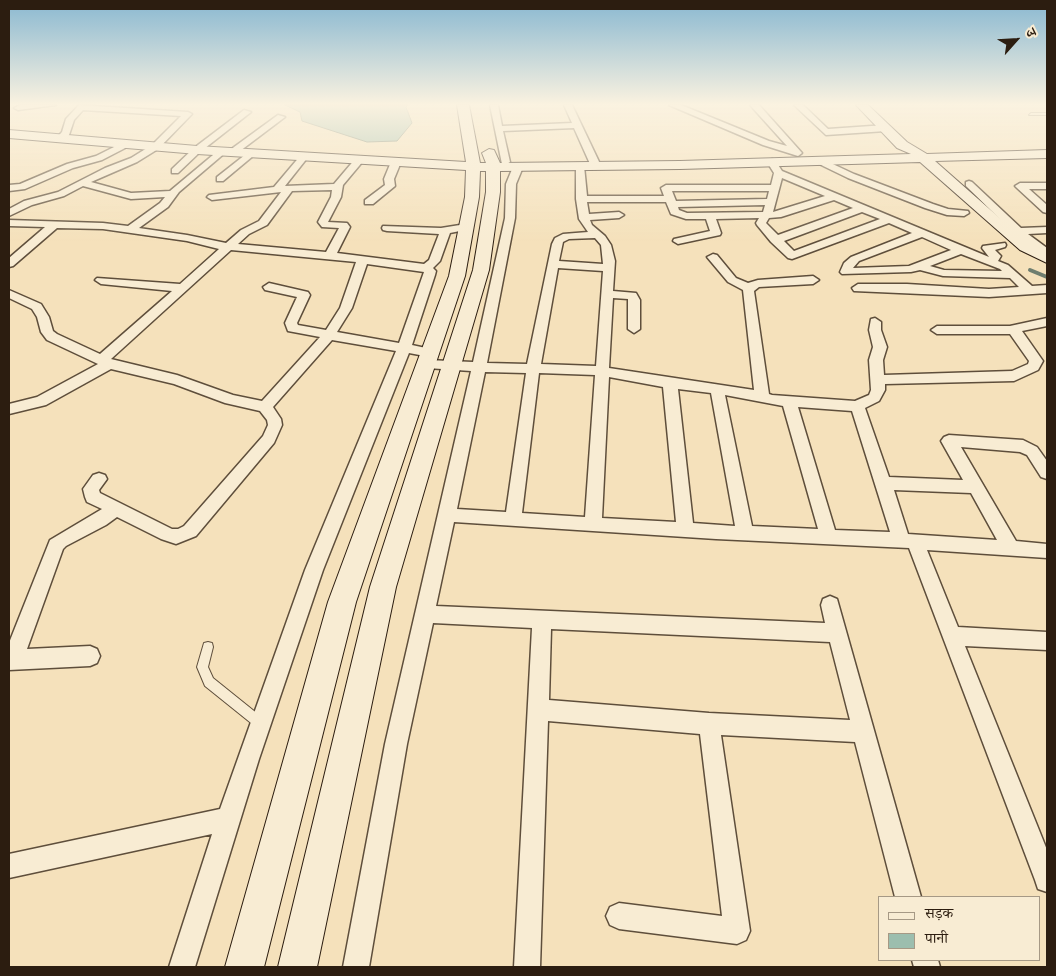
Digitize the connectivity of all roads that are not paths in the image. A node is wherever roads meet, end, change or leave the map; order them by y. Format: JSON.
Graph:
{"nodes":[{"id":1,"x":197,"y":150,"type":"edge"},
{"id":2,"x":113,"y":151,"type":"edge"},
{"id":3,"x":149,"y":151,"type":"edge"},
{"id":4,"x":205,"y":151,"type":"edge"},
{"id":5,"x":482,"y":151,"type":"edge"},
{"id":6,"x":490,"y":151,"type":"edge"},
{"id":7,"x":590,"y":151,"type":"edge"},
{"id":8,"x":787,"y":151,"type":"edge"},
{"id":9,"x":800,"y":151,"type":"edge"},
{"id":10,"x":909,"y":151,"type":"edge"},
{"id":11,"x":995,"y":151,"type":"edge"},
{"id":12,"x":227,"y":152,"type":"junction"},
{"id":13,"x":912,"y":153,"type":"junction"},
{"id":14,"x":250,"y":154,"type":"junction"},
{"id":15,"x":1047,"y":154,"type":"edge"},
{"id":16,"x":304,"y":157,"type":"junction"},
{"id":17,"x":807,"y":158,"type":"junction"},
{"id":18,"x":359,"y":160,"type":"junction"},
{"id":19,"x":486,"y":161,"type":"junction"},
{"id":20,"x":396,"y":162,"type":"junction"},
{"id":21,"x":596,"y":163,"type":"junction"},
{"id":22,"x":579,"y":166,"type":"junction"},
{"id":23,"x":775,"y":168,"type":"junction"},
{"id":24,"x":175,"y":171,"type":"dead end"},
{"id":25,"x":220,"y":179,"type":"dead end"},
{"id":26,"x":82,"y":183,"type":"junction"},
{"id":27,"x":970,"y":184,"type":"dead end"},
{"id":28,"x":1047,"y":186,"type":"edge"},
{"id":29,"x":9,"y":188,"type":"edge"},
{"id":30,"x":283,"y":188,"type":"junction"},
{"id":31,"x":337,"y":188,"type":"junction"},
{"id":32,"x":774,"y":188,"type":"junction"},
{"id":33,"x":173,"y":194,"type":"junction"},
{"id":34,"x":212,"y":196,"type":"dead end"},
{"id":35,"x":836,"y":196,"type":"junction"},
{"id":36,"x":581,"y":199,"type":"junction"},
{"id":37,"x":671,"y":201,"type":"junction"},
{"id":38,"x":368,"y":202,"type":"dead end"},
{"id":39,"x":770,"y":202,"type":"junction"},
{"id":40,"x":862,"y":208,"type":"junction"},
{"id":41,"x":1047,"y":210,"type":"edge"},
{"id":42,"x":9,"y":213,"type":"edge"},
{"id":43,"x":964,"y":213,"type":"junction"},
{"id":44,"x":619,"y":215,"type":"dead end"},
{"id":45,"x":766,"y":215,"type":"junction"},
{"id":46,"x":710,"y":216,"type":"junction"},
{"id":47,"x":584,"y":217,"type":"junction"},
{"id":48,"x":890,"y":219,"type":"junction"},
{"id":49,"x":9,"y":223,"type":"edge"},
{"id":50,"x":55,"y":224,"type":"junction"},
{"id":51,"x":387,"y":228,"type":"dead end"},
{"id":52,"x":456,"y":229,"type":"junction"},
{"id":53,"x":130,"y":230,"type":"junction"},
{"id":54,"x":1047,"y":230,"type":"edge"},
{"id":55,"x":923,"y":233,"type":"junction"},
{"id":56,"x":598,"y":235,"type":"junction"},
{"id":57,"x":1008,"y":236,"type":"junction"},
{"id":58,"x":775,"y":240,"type":"junction"},
{"id":59,"x":678,"y":241,"type":"dead end"},
{"id":60,"x":229,"y":248,"type":"junction"},
{"id":61,"x":961,"y":250,"type":"junction"},
{"id":62,"x":1047,"y":252,"type":"edge"},
{"id":63,"x":330,"y":255,"type":"junction"},
{"id":64,"x":713,"y":257,"type":"dead end"},
{"id":65,"x":1047,"y":258,"type":"edge"},
{"id":66,"x":11,"y":260,"type":"edge"},
{"id":67,"x":362,"y":261,"type":"junction"},
{"id":68,"x":992,"y":261,"type":"junction"},
{"id":69,"x":553,"y":264,"type":"junction"},
{"id":70,"x":920,"y":266,"type":"junction"},
{"id":71,"x":427,"y":268,"type":"junction"},
{"id":72,"x":609,"y":268,"type":"junction"},
{"id":73,"x":1047,"y":270,"type":"edge"},
{"id":74,"x":1013,"y":275,"type":"junction"},
{"id":75,"x":101,"y":280,"type":"dead end"},
{"id":76,"x":813,"y":280,"type":"dead end"},
{"id":77,"x":269,"y":286,"type":"dead end"},
{"id":78,"x":183,"y":288,"type":"junction"},
{"id":79,"x":749,"y":288,"type":"junction"},
{"id":80,"x":858,"y":288,"type":"dead end"},
{"id":81,"x":1047,"y":289,"type":"edge"},
{"id":82,"x":1029,"y":290,"type":"junction"},
{"id":83,"x":607,"y":294,"type":"junction"},
{"id":84,"x":14,"y":301,"type":"edge"},
{"id":85,"x":875,"y":322,"type":"dead end"},
{"id":86,"x":1047,"y":322,"type":"edge"},
{"id":87,"x":634,"y":329,"type":"dead end"},
{"id":88,"x":937,"y":330,"type":"dead end"},
{"id":89,"x":1014,"y":330,"type":"junction"},
{"id":90,"x":328,"y":335,"type":"junction"},
{"id":91,"x":404,"y":348,"type":"junction"},
{"id":92,"x":436,"y":361,"type":"junction"},
{"id":93,"x":105,"y":362,"type":"junction"},
{"id":94,"x":479,"y":367,"type":"junction"},
{"id":95,"x":533,"y":369,"type":"junction"},
{"id":96,"x":603,"y":371,"type":"junction"},
{"id":97,"x":877,"y":380,"type":"junction"},
{"id":98,"x":670,"y":383,"type":"junction"},
{"id":99,"x":718,"y":389,"type":"junction"},
{"id":100,"x":762,"y":397,"type":"junction"},
{"id":101,"x":789,"y":402,"type":"junction"},
{"id":102,"x":858,"y":406,"type":"junction"},
{"id":103,"x":265,"y":407,"type":"junction"},
{"id":104,"x":9,"y":409,"type":"edge"},
{"id":105,"x":1047,"y":473,"type":"edge"},
{"id":106,"x":100,"y":479,"type":"dead end"},
{"id":107,"x":882,"y":483,"type":"junction"},
{"id":108,"x":976,"y":487,"type":"junction"},
{"id":109,"x":116,"y":508,"type":"junction"},
{"id":110,"x":447,"y":515,"type":"junction"},
{"id":111,"x":513,"y":520,"type":"junction"},
{"id":112,"x":593,"y":524,"type":"junction"},
{"id":113,"x":685,"y":530,"type":"junction"},
{"id":114,"x":745,"y":533,"type":"junction"},
{"id":115,"x":829,"y":537,"type":"junction"},
{"id":116,"x":908,"y":541,"type":"junction"},
{"id":117,"x":1011,"y":548,"type":"junction"},
{"id":118,"x":1047,"y":551,"type":"edge"},
{"id":119,"x":830,"y":605,"type":"dead end"},
{"id":120,"x":425,"y":614,"type":"junction"},
{"id":121,"x":542,"y":620,"type":"junction"},
{"id":122,"x":838,"y":633,"type":"junction"},
{"id":123,"x":952,"y":636,"type":"junction"},
{"id":124,"x":1047,"y":641,"type":"edge"},
{"id":125,"x":208,"y":647,"type":"dead end"},
{"id":126,"x":90,"y":656,"type":"dead end"},
{"id":127,"x":9,"y":659,"type":"edge"},
{"id":128,"x":538,"y":710,"type":"junction"},
{"id":129,"x":260,"y":723,"type":"junction"},
{"id":130,"x":709,"y":724,"type":"junction"},
{"id":131,"x":864,"y":732,"type":"junction"},
{"id":132,"x":229,"y":819,"type":"junction"},
{"id":133,"x":9,"y":866,"type":"edge"},
{"id":134,"x":1047,"y":880,"type":"edge"},
{"id":135,"x":908,"y":896,"type":"edge"},
{"id":136,"x":619,"y":916,"type":"dead end"},
{"id":137,"x":182,"y":967,"type":"edge"},
{"id":138,"x":244,"y":967,"type":"edge"},
{"id":139,"x":297,"y":967,"type":"edge"},
{"id":140,"x":356,"y":967,"type":"edge"},
{"id":141,"x":527,"y":967,"type":"edge"}],
"edges":[{"from":1,"to":24,"type":"street"},
{"from":2,"to":29,"type":"street"},
{"from":3,"to":26,"type":"street"},
{"from":4,"to":12,"type":"street"},
{"from":5,"to":19,"type":"street"},
{"from":6,"to":19,"type":"street"},
{"from":7,"to":21,"type":"street"},
{"from":8,"to":17,"type":"street"},
{"from":9,"to":17,"type":"street"},
{"from":10,"to":13,"type":"street"},
{"from":11,"to":13,"type":"street"},
{"from":12,"to":14,"type":"street"},
{"from":12,"to":33,"type":"street"},
{"from":13,"to":15,"type":"street"},
{"from":13,"to":17,"type":"street"},
{"from":13,"to":17,"type":"street"},
{"from":13,"to":43,"type":"street"},
{"from":13,"to":57,"type":"street"},
{"from":14,"to":16,"type":"street"},
{"from":14,"to":25,"type":"street"},
{"from":16,"to":18,"type":"street"},
{"from":16,"to":30,"type":"street"},
{"from":17,"to":21,"type":"street"},
{"from":17,"to":23,"type":"street"},
{"from":17,"to":43,"type":"street"},
{"from":18,"to":20,"type":"street"},
{"from":18,"to":31,"type":"street"},
{"from":19,"to":20,"type":"street"},
{"from":19,"to":21,"type":"street"},
{"from":19,"to":22,"type":"street"},
{"from":19,"to":52,"type":"street"},
{"from":19,"to":92,"type":"street"},
{"from":19,"to":94,"type":"street"},
{"from":20,"to":38,"type":"street"},
{"from":21,"to":22,"type":"street"},
{"from":21,"to":23,"type":"street"},
{"from":22,"to":36,"type":"street"},
{"from":23,"to":32,"type":"street"},
{"from":23,"to":35,"type":"street"},
{"from":26,"to":33,"type":"street"},
{"from":26,"to":42,"type":"street"},
{"from":27,"to":57,"type":"street"},
{"from":28,"to":41,"type":"street"},
{"from":30,"to":31,"type":"street"},
{"from":30,"to":34,"type":"street"},
{"from":30,"to":60,"type":"street"},
{"from":31,"to":63,"type":"street"},
{"from":32,"to":37,"type":"street"},
{"from":32,"to":39,"type":"street"},
{"from":33,"to":53,"type":"street"},
{"from":35,"to":40,"type":"street"},
{"from":35,"to":45,"type":"street"},
{"from":36,"to":37,"type":"street"},
{"from":36,"to":47,"type":"street"},
{"from":37,"to":39,"type":"street"},
{"from":37,"to":46,"type":"street"},
{"from":39,"to":45,"type":"street"},
{"from":40,"to":48,"type":"street"},
{"from":40,"to":58,"type":"street"},
{"from":43,"to":57,"type":"street"},
{"from":44,"to":47,"type":"street"},
{"from":45,"to":46,"type":"street"},
{"from":45,"to":58,"type":"street"},
{"from":46,"to":59,"type":"street"},
{"from":47,"to":56,"type":"street"},
{"from":48,"to":55,"type":"street"},
{"from":48,"to":58,"type":"street"},
{"from":49,"to":50,"type":"street"},
{"from":50,"to":53,"type":"street"},
{"from":50,"to":66,"type":"street"},
{"from":51,"to":52,"type":"street"},
{"from":52,"to":71,"type":"street"},
{"from":52,"to":92,"type":"street"},
{"from":53,"to":60,"type":"street"},
{"from":54,"to":57,"type":"street"},
{"from":55,"to":61,"type":"street"},
{"from":55,"to":70,"type":"street"},
{"from":56,"to":69,"type":"street"},
{"from":56,"to":72,"type":"street"},
{"from":57,"to":62,"type":"street"},
{"from":57,"to":65,"type":"street"},
{"from":57,"to":68,"type":"street"},
{"from":57,"to":73,"type":"street"},
{"from":60,"to":63,"type":"street"},
{"from":60,"to":78,"type":"street"},
{"from":61,"to":68,"type":"street"},
{"from":61,"to":70,"type":"street"},
{"from":63,"to":67,"type":"street"},
{"from":64,"to":79,"type":"street"},
{"from":67,"to":71,"type":"street"},
{"from":67,"to":90,"type":"street"},
{"from":68,"to":74,"type":"street"},
{"from":69,"to":72,"type":"street"},
{"from":69,"to":95,"type":"street"},
{"from":70,"to":74,"type":"street"},
{"from":71,"to":91,"type":"street"},
{"from":72,"to":83,"type":"street"},
{"from":74,"to":82,"type":"street"},
{"from":75,"to":78,"type":"street"},
{"from":76,"to":79,"type":"street"},
{"from":77,"to":90,"type":"street"},
{"from":78,"to":93,"type":"street"},
{"from":79,"to":100,"type":"street"},
{"from":80,"to":82,"type":"street"},
{"from":81,"to":82,"type":"street"},
{"from":83,"to":87,"type":"street"},
{"from":83,"to":96,"type":"street"},
{"from":84,"to":93,"type":"street"},
{"from":85,"to":97,"type":"street"},
{"from":86,"to":89,"type":"street"},
{"from":88,"to":89,"type":"street"},
{"from":89,"to":97,"type":"street"},
{"from":90,"to":91,"type":"street"},
{"from":90,"to":103,"type":"street"},
{"from":91,"to":92,"type":"street"},
{"from":91,"to":129,"type":"street"},
{"from":92,"to":94,"type":"street"},
{"from":92,"to":138,"type":"street"},
{"from":92,"to":139,"type":"street"},
{"from":93,"to":103,"type":"street"},
{"from":93,"to":104,"type":"street"},
{"from":94,"to":95,"type":"street"},
{"from":94,"to":110,"type":"street"},
{"from":95,"to":96,"type":"street"},
{"from":95,"to":111,"type":"street"},
{"from":96,"to":98,"type":"street"},
{"from":96,"to":112,"type":"street"},
{"from":97,"to":102,"type":"street"},
{"from":98,"to":99,"type":"street"},
{"from":98,"to":113,"type":"street"},
{"from":99,"to":100,"type":"street"},
{"from":99,"to":114,"type":"street"},
{"from":100,"to":101,"type":"street"},
{"from":101,"to":102,"type":"street"},
{"from":101,"to":115,"type":"street"},
{"from":102,"to":107,"type":"street"},
{"from":103,"to":109,"type":"street"},
{"from":105,"to":108,"type":"street"},
{"from":106,"to":109,"type":"street"},
{"from":107,"to":108,"type":"street"},
{"from":107,"to":116,"type":"street"},
{"from":108,"to":117,"type":"street"},
{"from":109,"to":127,"type":"street"},
{"from":110,"to":111,"type":"street"},
{"from":110,"to":120,"type":"street"},
{"from":111,"to":112,"type":"street"},
{"from":112,"to":113,"type":"street"},
{"from":113,"to":114,"type":"street"},
{"from":114,"to":115,"type":"street"},
{"from":115,"to":116,"type":"street"},
{"from":116,"to":117,"type":"street"},
{"from":116,"to":123,"type":"street"},
{"from":117,"to":118,"type":"street"},
{"from":119,"to":122,"type":"street"},
{"from":120,"to":121,"type":"street"},
{"from":120,"to":140,"type":"street"},
{"from":121,"to":122,"type":"street"},
{"from":121,"to":128,"type":"street"},
{"from":122,"to":131,"type":"street"},
{"from":123,"to":124,"type":"street"},
{"from":123,"to":134,"type":"street"},
{"from":125,"to":129,"type":"lane"},
{"from":126,"to":127,"type":"street"},
{"from":128,"to":130,"type":"street"},
{"from":128,"to":141,"type":"street"},
{"from":129,"to":132,"type":"street"},
{"from":130,"to":131,"type":"street"},
{"from":130,"to":136,"type":"street"},
{"from":131,"to":135,"type":"street"},
{"from":132,"to":133,"type":"street"},
{"from":132,"to":137,"type":"street"}]}
